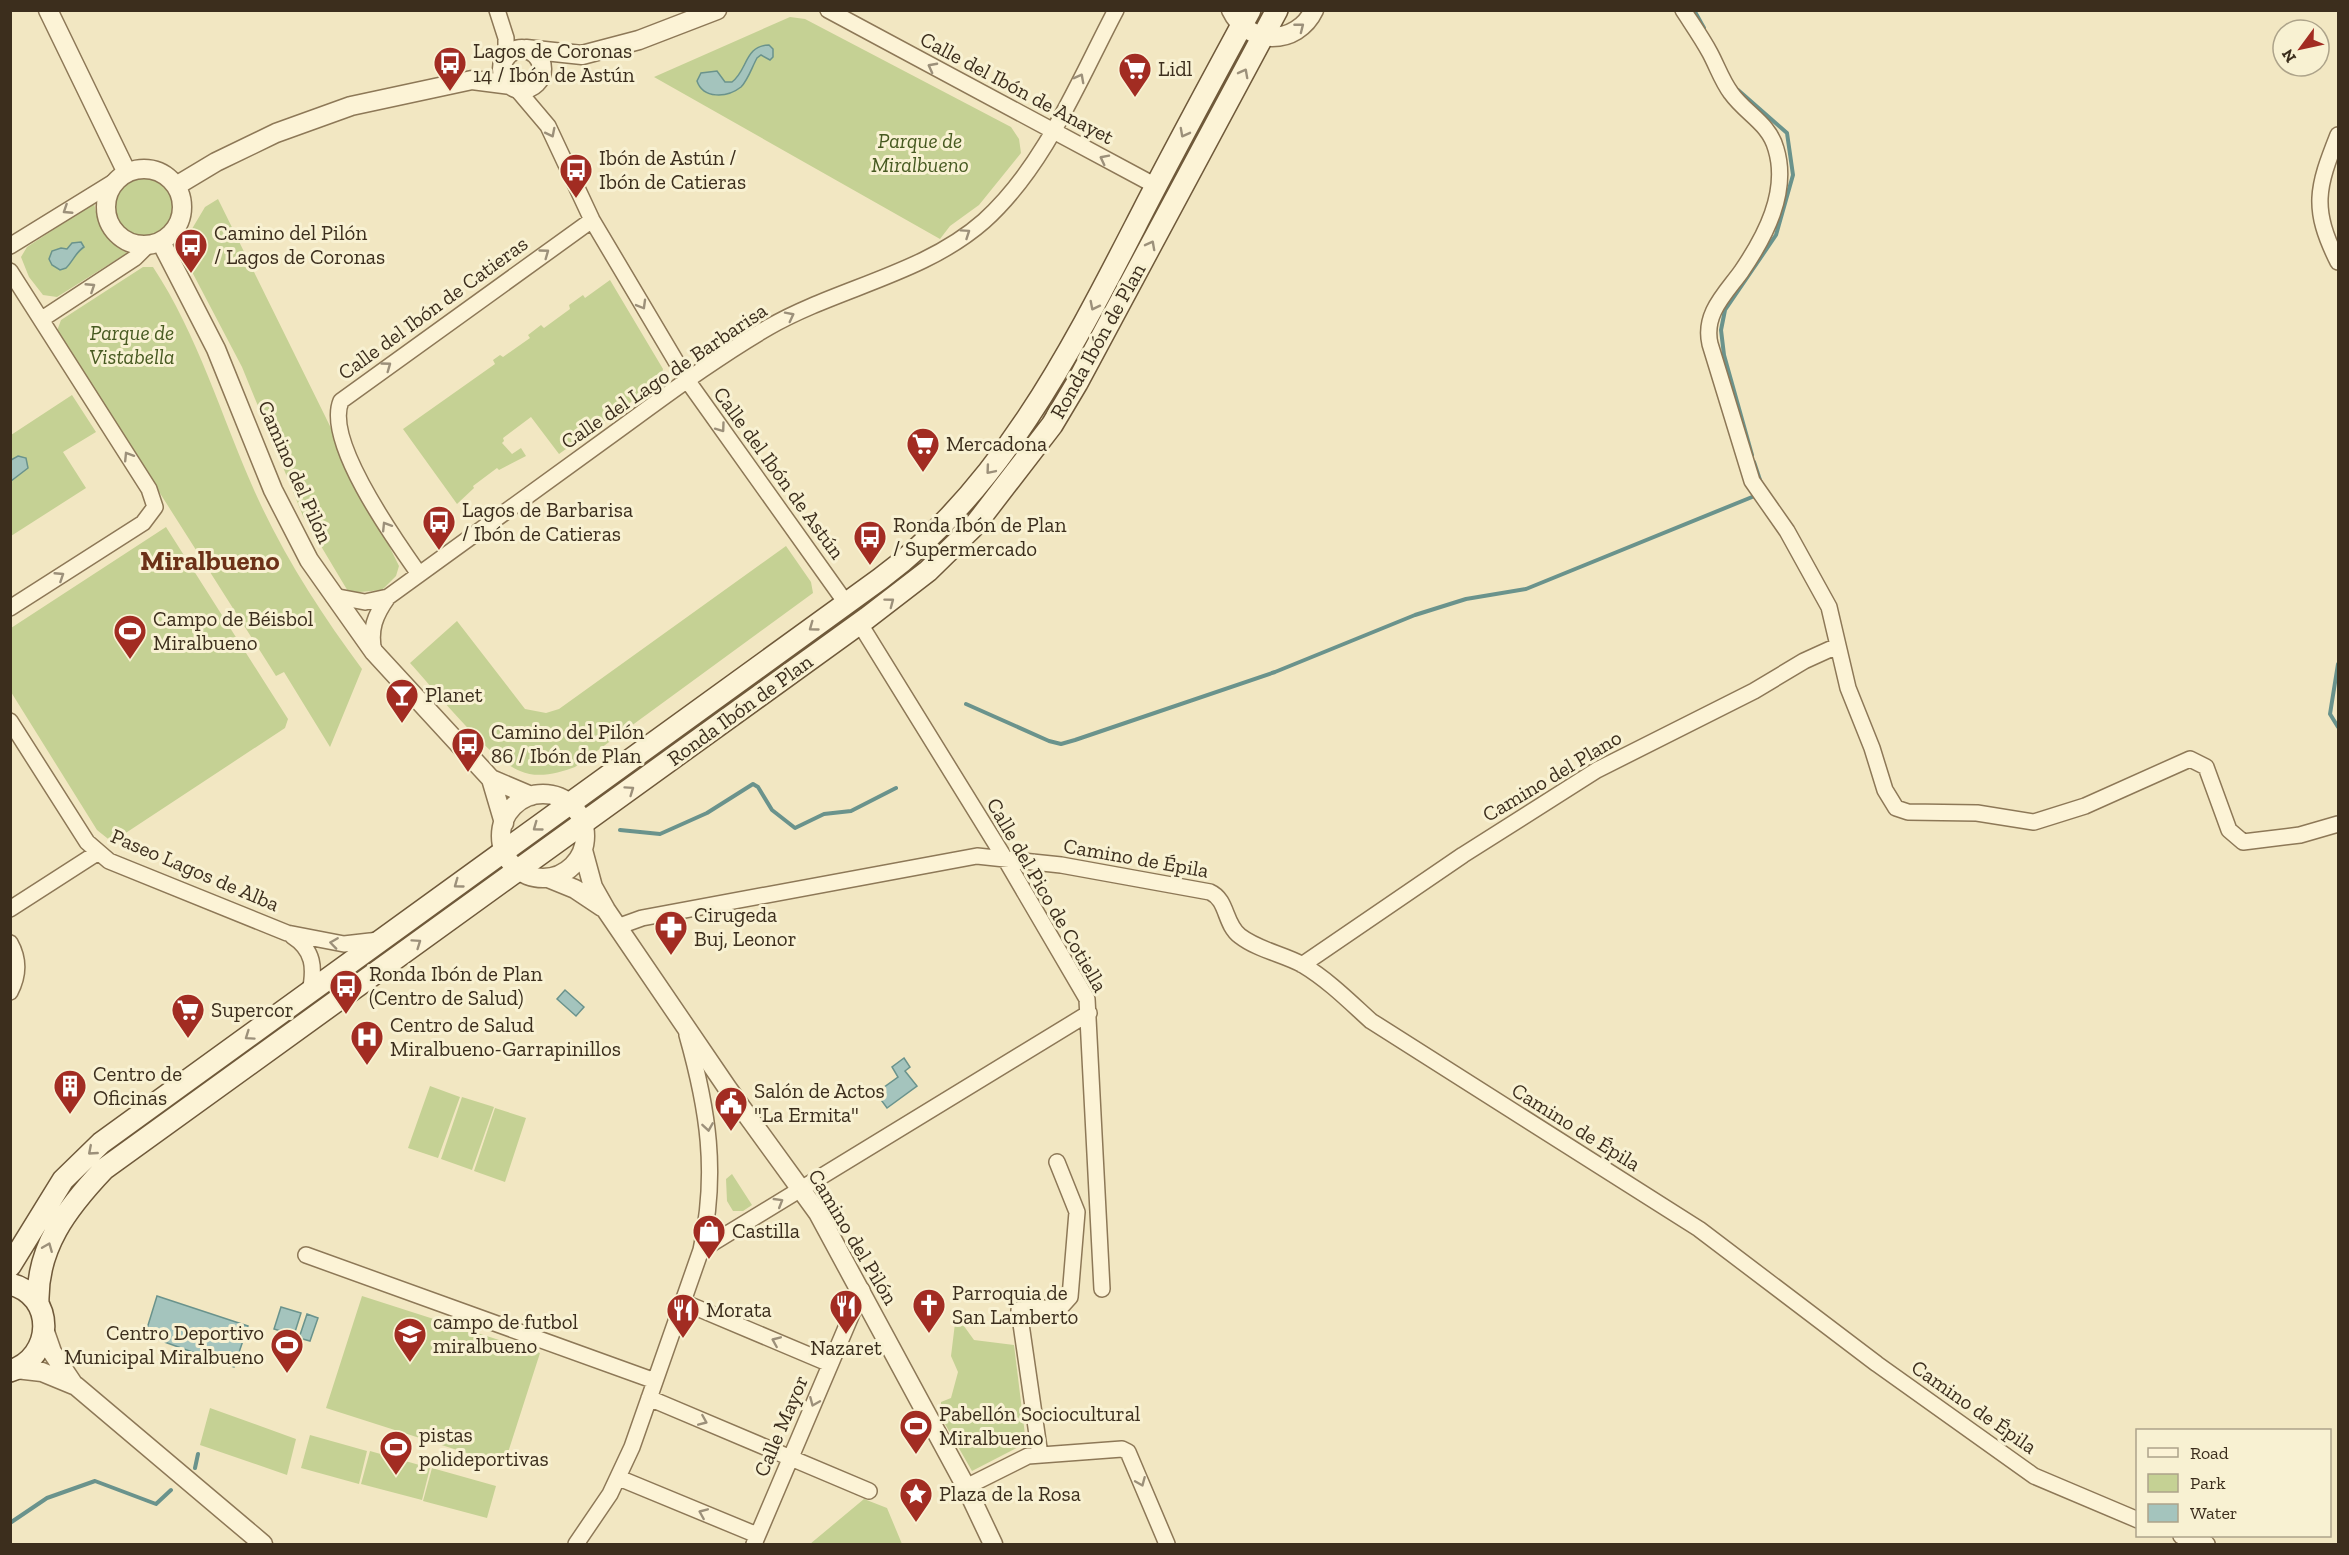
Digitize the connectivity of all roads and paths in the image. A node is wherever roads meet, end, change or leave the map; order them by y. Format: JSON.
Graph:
{"nodes":[{"id":1,"x":48,"y":10,"type":"edge"},
{"id":2,"x":497,"y":10,"type":"edge"},
{"id":3,"x":717,"y":10,"type":"edge"},
{"id":4,"x":828,"y":10,"type":"edge"},
{"id":5,"x":1116,"y":10,"type":"edge"},
{"id":6,"x":1277,"y":10,"type":"edge"},
{"id":7,"x":1314,"y":10,"type":"edge"},
{"id":8,"x":1683,"y":10,"type":"edge"},
{"id":9,"x":1241,"y":16,"type":"edge"},
{"id":10,"x":1263,"y":37,"type":"junction"},
{"id":11,"x":526,"y":49,"type":"junction"},
{"id":12,"x":574,"y":56,"type":"junction"},
{"id":13,"x":506,"y":57,"type":"junction"},
{"id":14,"x":539,"y":79,"type":"junction"},
{"id":15,"x":472,"y":80,"type":"junction"},
{"id":16,"x":513,"y":86,"type":"junction"},
{"id":17,"x":1052,"y":132,"type":"junction"},
{"id":18,"x":2338,"y":135,"type":"edge"},
{"id":19,"x":122,"y":176,"type":"junction"},
{"id":20,"x":176,"y":186,"type":"junction"},
{"id":21,"x":1156,"y":186,"type":"junction"},
{"id":22,"x":592,"y":220,"type":"junction"},
{"id":23,"x":154,"y":244,"type":"junction"},
{"id":24,"x":10,"y":246,"type":"edge"},
{"id":25,"x":2338,"y":262,"type":"edge"},
{"id":26,"x":10,"y":271,"type":"edge"},
{"id":27,"x":42,"y":319,"type":"junction"},
{"id":28,"x":687,"y":380,"type":"junction"},
{"id":29,"x":419,"y":574,"type":"junction"},
{"id":30,"x":333,"y":596,"type":"junction"},
{"id":31,"x":388,"y":597,"type":"junction"},
{"id":32,"x":846,"y":603,"type":"junction"},
{"id":33,"x":10,"y":608,"type":"edge"},
{"id":34,"x":860,"y":624,"type":"junction"},
{"id":35,"x":1837,"y":646,"type":"junction"},
{"id":36,"x":374,"y":652,"type":"junction"},
{"id":37,"x":10,"y":721,"type":"edge"},
{"id":38,"x":491,"y":779,"type":"junction"},
{"id":39,"x":531,"y":796,"type":"junction"},
{"id":40,"x":569,"y":804,"type":"junction"},
{"id":41,"x":504,"y":823,"type":"junction"},
{"id":42,"x":582,"y":824,"type":"junction"},
{"id":43,"x":2338,"y":824,"type":"edge"},
{"id":44,"x":985,"y":827,"type":"junction"},
{"id":45,"x":505,"y":850,"type":"junction"},
{"id":46,"x":583,"y":850,"type":"junction"},
{"id":47,"x":97,"y":853,"type":"junction"},
{"id":48,"x":969,"y":856,"type":"junction"},
{"id":49,"x":1004,"y":857,"type":"junction"},
{"id":50,"x":519,"y":870,"type":"junction"},
{"id":51,"x":548,"y":878,"type":"junction"},
{"id":52,"x":10,"y":909,"type":"edge"},
{"id":53,"x":606,"y":910,"type":"junction"},
{"id":54,"x":617,"y":927,"type":"junction"},
{"id":55,"x":288,"y":933,"type":"junction"},
{"id":56,"x":382,"y":940,"type":"junction"},
{"id":57,"x":10,"y":943,"type":"edge"},
{"id":58,"x":1302,"y":965,"type":"junction"},
{"id":59,"x":10,"y":992,"type":"edge"},
{"id":60,"x":310,"y":992,"type":"junction"},
{"id":61,"x":1089,"y":1012,"type":"junction"},
{"id":62,"x":686,"y":1029,"type":"junction"},
{"id":63,"x":728,"y":1089,"type":"junction"},
{"id":64,"x":704,"y":1101,"type":"junction"},
{"id":65,"x":1057,"y":1162,"type":"dead end"},
{"id":66,"x":801,"y":1188,"type":"junction"},
{"id":67,"x":707,"y":1224,"type":"junction"},
{"id":68,"x":721,"y":1237,"type":"junction"},
{"id":69,"x":701,"y":1250,"type":"junction"},
{"id":70,"x":306,"y":1255,"type":"dead end"},
{"id":71,"x":10,"y":1266,"type":"edge"},
{"id":72,"x":10,"y":1284,"type":"edge"},
{"id":73,"x":1102,"y":1289,"type":"dead end"},
{"id":74,"x":861,"y":1290,"type":"junction"},
{"id":75,"x":683,"y":1302,"type":"junction"},
{"id":76,"x":38,"y":1304,"type":"junction"},
{"id":77,"x":45,"y":1329,"type":"junction"},
{"id":78,"x":830,"y":1364,"type":"junction"},
{"id":79,"x":13,"y":1370,"type":"edge"},
{"id":80,"x":655,"y":1381,"type":"junction"},
{"id":81,"x":75,"y":1386,"type":"junction"},
{"id":82,"x":650,"y":1398,"type":"junction"},
{"id":83,"x":1040,"y":1455,"type":"junction"},
{"id":84,"x":790,"y":1459,"type":"junction"},
{"id":85,"x":619,"y":1478,"type":"junction"},
{"id":86,"x":966,"y":1487,"type":"junction"},
{"id":87,"x":869,"y":1491,"type":"dead end"},
{"id":88,"x":2136,"y":1519,"type":"edge"},
{"id":89,"x":2184,"y":1537,"type":"edge"},
{"id":90,"x":756,"y":1540,"type":"edge"},
{"id":91,"x":263,"y":1545,"type":"edge"},
{"id":92,"x":576,"y":1545,"type":"edge"},
{"id":93,"x":993,"y":1545,"type":"edge"},
{"id":94,"x":1167,"y":1545,"type":"edge"},
{"id":95,"x":2207,"y":1545,"type":"edge"}],
"edges":[{"from":1,"to":19,"type":"street"},
{"from":2,"to":13,"type":"street"},
{"from":3,"to":12,"type":"street"},
{"from":17,"to":4,"type":"street","name":"Calle del Ibón de Anayet","one_way":true},
{"from":17,"to":5,"type":"street","name":"Calle del Lago de Barbarisa","one_way":true},
{"from":6,"to":10,"type":"main road","name":"Ronda Ibón de Plan"},
{"from":10,"to":7,"type":"street","one_way":true},
{"from":8,"to":35,"type":"street"},
{"from":9,"to":10,"type":"street","name":"Ronda Ibón de Plan"},
{"from":9,"to":21,"type":"main road","name":"Ronda Ibón de Plan","one_way":true},
{"from":34,"to":10,"type":"main road","name":"Ronda Ibón de Plan","one_way":true},
{"from":11,"to":12,"type":"street"},
{"from":11,"to":13,"type":"street"},
{"from":11,"to":14,"type":"street"},
{"from":12,"to":14,"type":"street"},
{"from":13,"to":15,"type":"street"},
{"from":13,"to":16,"type":"street"},
{"from":14,"to":16,"type":"street"},
{"from":15,"to":16,"type":"street"},
{"from":15,"to":20,"type":"street"},
{"from":16,"to":22,"type":"street","name":"Calle del Ibón de Astún","one_way":true},
{"from":21,"to":17,"type":"street","name":"Calle del Ibón de Anayet","one_way":true},
{"from":28,"to":17,"type":"street","name":"Calle del Lago de Barbarisa","one_way":true},
{"from":18,"to":25,"type":"street"},
{"from":19,"to":20,"type":"street"},
{"from":19,"to":23,"type":"street"},
{"from":19,"to":24,"type":"street","one_way":true},
{"from":20,"to":23,"type":"street"},
{"from":21,"to":32,"type":"main road","name":"Ronda Ibón de Plan","one_way":true},
{"from":22,"to":28,"type":"street","name":"Calle del Ibón de Astún","one_way":true},
{"from":29,"to":22,"type":"street","name":"Calle del Ibón de Catieras","one_way":true},
{"from":27,"to":23,"type":"street","one_way":true},
{"from":23,"to":30,"type":"street","name":"Camino del Pilón"},
{"from":26,"to":27,"type":"street"},
{"from":33,"to":27,"type":"street","one_way":true},
{"from":28,"to":29,"type":"street","name":"Calle del Lago de Barbarisa"},
{"from":28,"to":32,"type":"street","name":"Calle del Ibón de Astún","one_way":true},
{"from":29,"to":31,"type":"street","name":"Calle del Lago de Barbarisa"},
{"from":30,"to":31,"type":"street","name":"Calle del Lago de Barbarisa"},
{"from":30,"to":36,"type":"street","name":"Camino del Pilón"},
{"from":31,"to":36,"type":"street","name":"Calle del Lago de Barbarisa"},
{"from":32,"to":40,"type":"main road","name":"Ronda Ibón de Plan","one_way":true},
{"from":42,"to":34,"type":"main road","name":"Ronda Ibón de Plan","one_way":true},
{"from":34,"to":44,"type":"street","name":"Calle del Pico de Cotiella"},
{"from":35,"to":43,"type":"street"},
{"from":35,"to":58,"type":"street","name":"Camino del Plano"},
{"from":36,"to":38,"type":"street","name":"Camino del Pilón"},
{"from":37,"to":47,"type":"street","name":"Paseo Lagos de Alba"},
{"from":38,"to":39,"type":"street","name":"Camino del Pilón"},
{"from":38,"to":41,"type":"street","name":"Camino del Pilón"},
{"from":39,"to":40,"type":"street","name":"Camino del Pilón"},
{"from":39,"to":41,"type":"street"},
{"from":40,"to":42,"type":"street"},
{"from":40,"to":45,"type":"main road","name":"Ronda Ibón de Plan","one_way":true},
{"from":41,"to":45,"type":"street","name":"Camino del Pilón"},
{"from":42,"to":46,"type":"street","name":"Camino del Pilón"},
{"from":42,"to":50,"type":"main road","name":"Ronda Ibón de Plan"},
{"from":44,"to":48,"type":"street"},
{"from":44,"to":49,"type":"street","name":"Calle del Pico de Cotiella"},
{"from":45,"to":50,"type":"street"},
{"from":45,"to":56,"type":"main road","name":"Ronda Ibón de Plan","one_way":true},
{"from":46,"to":51,"type":"street"},
{"from":46,"to":53,"type":"street","name":"Camino del Pilón"},
{"from":47,"to":52,"type":"street"},
{"from":47,"to":55,"type":"street","name":"Paseo Lagos de Alba"},
{"from":48,"to":49,"type":"street","name":"Camino de Épila"},
{"from":48,"to":54,"type":"street","name":"Camino de Épila"},
{"from":49,"to":58,"type":"street","name":"Camino de Épila"},
{"from":49,"to":61,"type":"street","name":"Calle del Pico de Cotiella"},
{"from":50,"to":51,"type":"street","name":"Camino del Pilón"},
{"from":76,"to":50,"type":"main road","name":"Ronda Ibón de Plan","one_way":true},
{"from":51,"to":53,"type":"street","name":"Camino del Pilón"},
{"from":53,"to":54,"type":"street","name":"Camino del Pilón"},
{"from":54,"to":62,"type":"street","name":"Camino del Pilón"},
{"from":56,"to":55,"type":"street","name":"Paseo Lagos de Alba","one_way":true},
{"from":55,"to":60,"type":"street","name":"Paseo Lagos de Alba"},
{"from":56,"to":60,"type":"main road","name":"Ronda Ibón de Plan"},
{"from":57,"to":59,"type":"street"},
{"from":58,"to":88,"type":"street","name":"Camino de Épila"},
{"from":60,"to":71,"type":"main road","name":"Ronda Ibón de Plan","one_way":true},
{"from":61,"to":66,"type":"street"},
{"from":61,"to":73,"type":"street","name":"Calle del Pico de Cotiella"},
{"from":62,"to":63,"type":"street","name":"Camino del Pilón"},
{"from":62,"to":64,"type":"street"},
{"from":63,"to":64,"type":"street"},
{"from":63,"to":66,"type":"street","name":"Camino del Pilón"},
{"from":64,"to":67,"type":"street","one_way":true},
{"from":65,"to":83,"type":"street"},
{"from":68,"to":66,"type":"street","one_way":true},
{"from":66,"to":74,"type":"street","name":"Camino del Pilón"},
{"from":67,"to":68,"type":"street"},
{"from":67,"to":69,"type":"street"},
{"from":68,"to":69,"type":"street"},
{"from":69,"to":75,"type":"street"},
{"from":70,"to":80,"type":"street"},
{"from":72,"to":76,"type":"main road"},
{"from":74,"to":78,"type":"street","name":"Calle Mayor"},
{"from":74,"to":86,"type":"street","name":"Camino del Pilón"},
{"from":78,"to":75,"type":"street","one_way":true},
{"from":75,"to":80,"type":"street"},
{"from":76,"to":77,"type":"main road","name":"Ronda Ibón de Plan"},
{"from":77,"to":79,"type":"main road"},
{"from":77,"to":81,"type":"street"},
{"from":78,"to":84,"type":"street","name":"Calle Mayor","one_way":true},
{"from":79,"to":81,"type":"street"},
{"from":80,"to":82,"type":"street"},
{"from":81,"to":91,"type":"street"},
{"from":82,"to":84,"type":"street","one_way":true},
{"from":82,"to":85,"type":"street"},
{"from":83,"to":86,"type":"street"},
{"from":83,"to":94,"type":"street","one_way":true},
{"from":84,"to":87,"type":"street"},
{"from":84,"to":90,"type":"street","name":"Calle Mayor"},
{"from":90,"to":85,"type":"street","one_way":true},
{"from":85,"to":92,"type":"street"},
{"from":86,"to":93,"type":"street","name":"Camino del Pilón"},
{"from":89,"to":95,"type":"street"}]}
